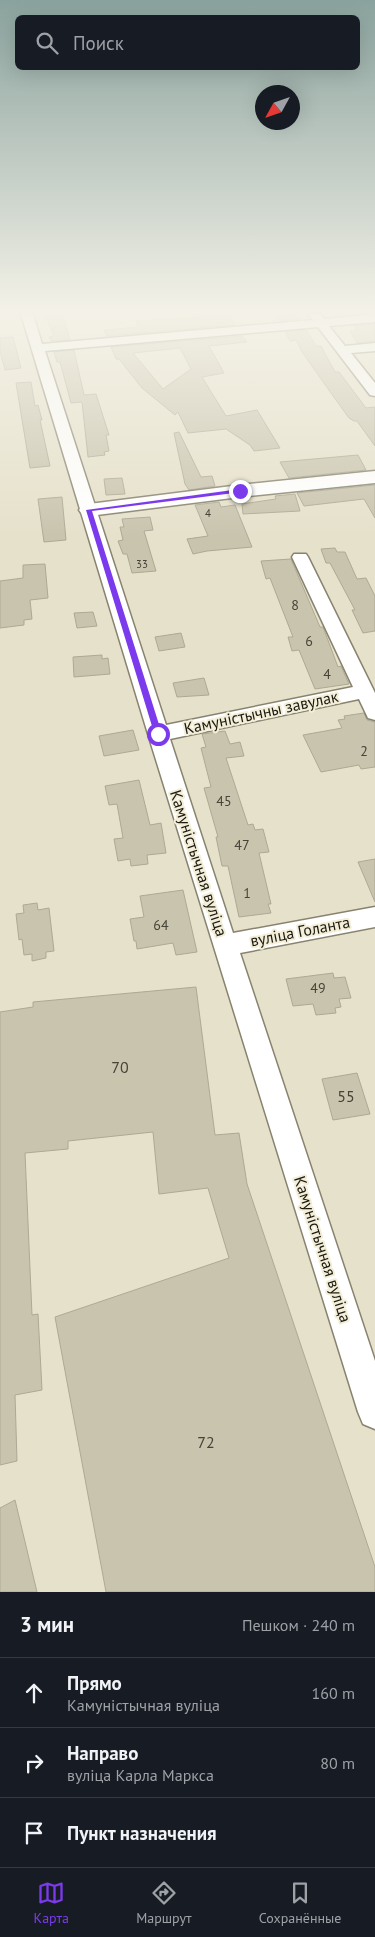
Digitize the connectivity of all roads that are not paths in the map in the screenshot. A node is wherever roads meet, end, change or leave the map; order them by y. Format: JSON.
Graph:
{"nodes":[{"id":1,"x":50,"y":388,"type":"edge"},
{"id":2,"x":375,"y":477,"type":"edge"},
{"id":3,"x":89,"y":510,"type":"junction"},
{"id":4,"x":300,"y":557,"type":"dead end"},
{"id":5,"x":364,"y":691,"type":"junction"},
{"id":6,"x":375,"y":712,"type":"edge"},
{"id":7,"x":158,"y":734,"type":"junction"},
{"id":8,"x":375,"y":917,"type":"edge"},
{"id":9,"x":225,"y":945,"type":"junction"},
{"id":10,"x":375,"y":1412,"type":"edge"}],
"edges":[{"from":1,"to":3,"type":"street","name":"Камуністычная вуліца"},
{"from":2,"to":3,"type":"street"},
{"from":3,"to":7,"type":"street","name":"Камуністычная вуліца"},
{"from":4,"to":5,"type":"street"},
{"from":5,"to":6,"type":"street"},
{"from":5,"to":7,"type":"street","name":"Камуністычны завулак"},
{"from":7,"to":9,"type":"street","name":"Камуністычная вуліца"},
{"from":8,"to":9,"type":"street","name":"вуліца Голанта"},
{"from":9,"to":10,"type":"street","name":"Камуністычная вуліца"}]}
